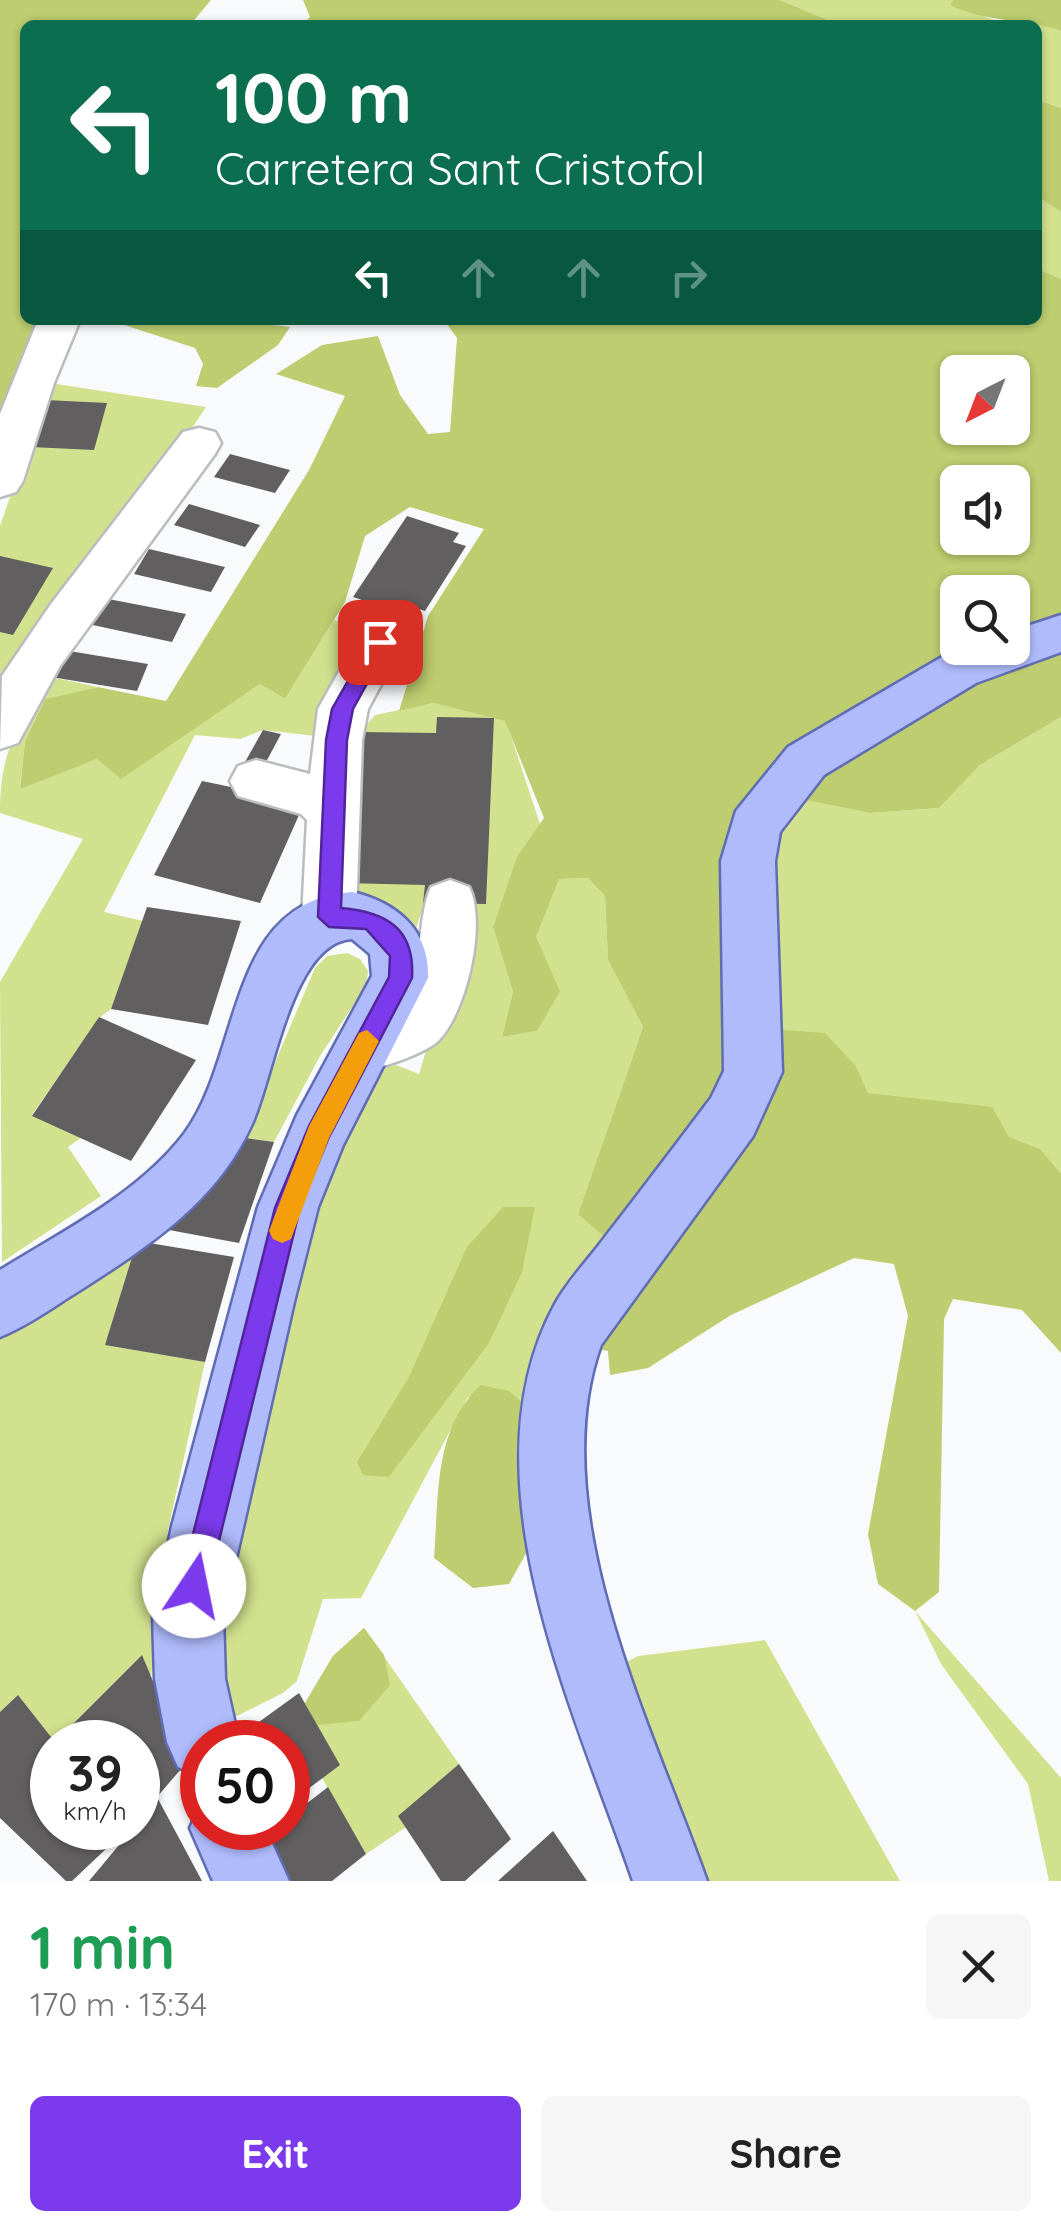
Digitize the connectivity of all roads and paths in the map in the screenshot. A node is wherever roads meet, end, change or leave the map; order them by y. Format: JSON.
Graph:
{"nodes":[{"id":1,"x":57,"y":325,"type":"edge"},
{"id":2,"x":199,"y":443,"type":"dead end"},
{"id":3,"x":0,"y":482,"type":"edge"},
{"id":4,"x":1061,"y":633,"type":"edge"},
{"id":5,"x":380,"y":642,"type":"dead end"},
{"id":6,"x":0,"y":730,"type":"edge"},
{"id":7,"x":256,"y":782,"type":"dead end"},
{"id":8,"x":334,"y":814,"type":"junction"},
{"id":9,"x":450,"y":903,"type":"dead end"},
{"id":10,"x":329,"y":917,"type":"junction"},
{"id":11,"x":366,"y":1044,"type":"junction"},
{"id":12,"x":0,"y":1306,"type":"edge"},
{"id":13,"x":198,"y":1720,"type":"edge"},
{"id":14,"x":237,"y":1850,"type":"edge"},
{"id":15,"x":252,"y":1881,"type":"edge"},
{"id":16,"x":670,"y":1881,"type":"edge"}],
"edges":[{"from":1,"to":3,"type":"street"},
{"from":2,"to":6,"type":"street"},
{"from":4,"to":16,"type":"main road"},
{"from":5,"to":8,"type":"street"},
{"from":7,"to":8,"type":"street"},
{"from":8,"to":10,"type":"street"},
{"from":9,"to":11,"type":"street"},
{"from":10,"to":11,"type":"main road"},
{"from":10,"to":12,"type":"main road"},
{"from":11,"to":13,"type":"main road"},
{"from":14,"to":15,"type":"main road"}]}
